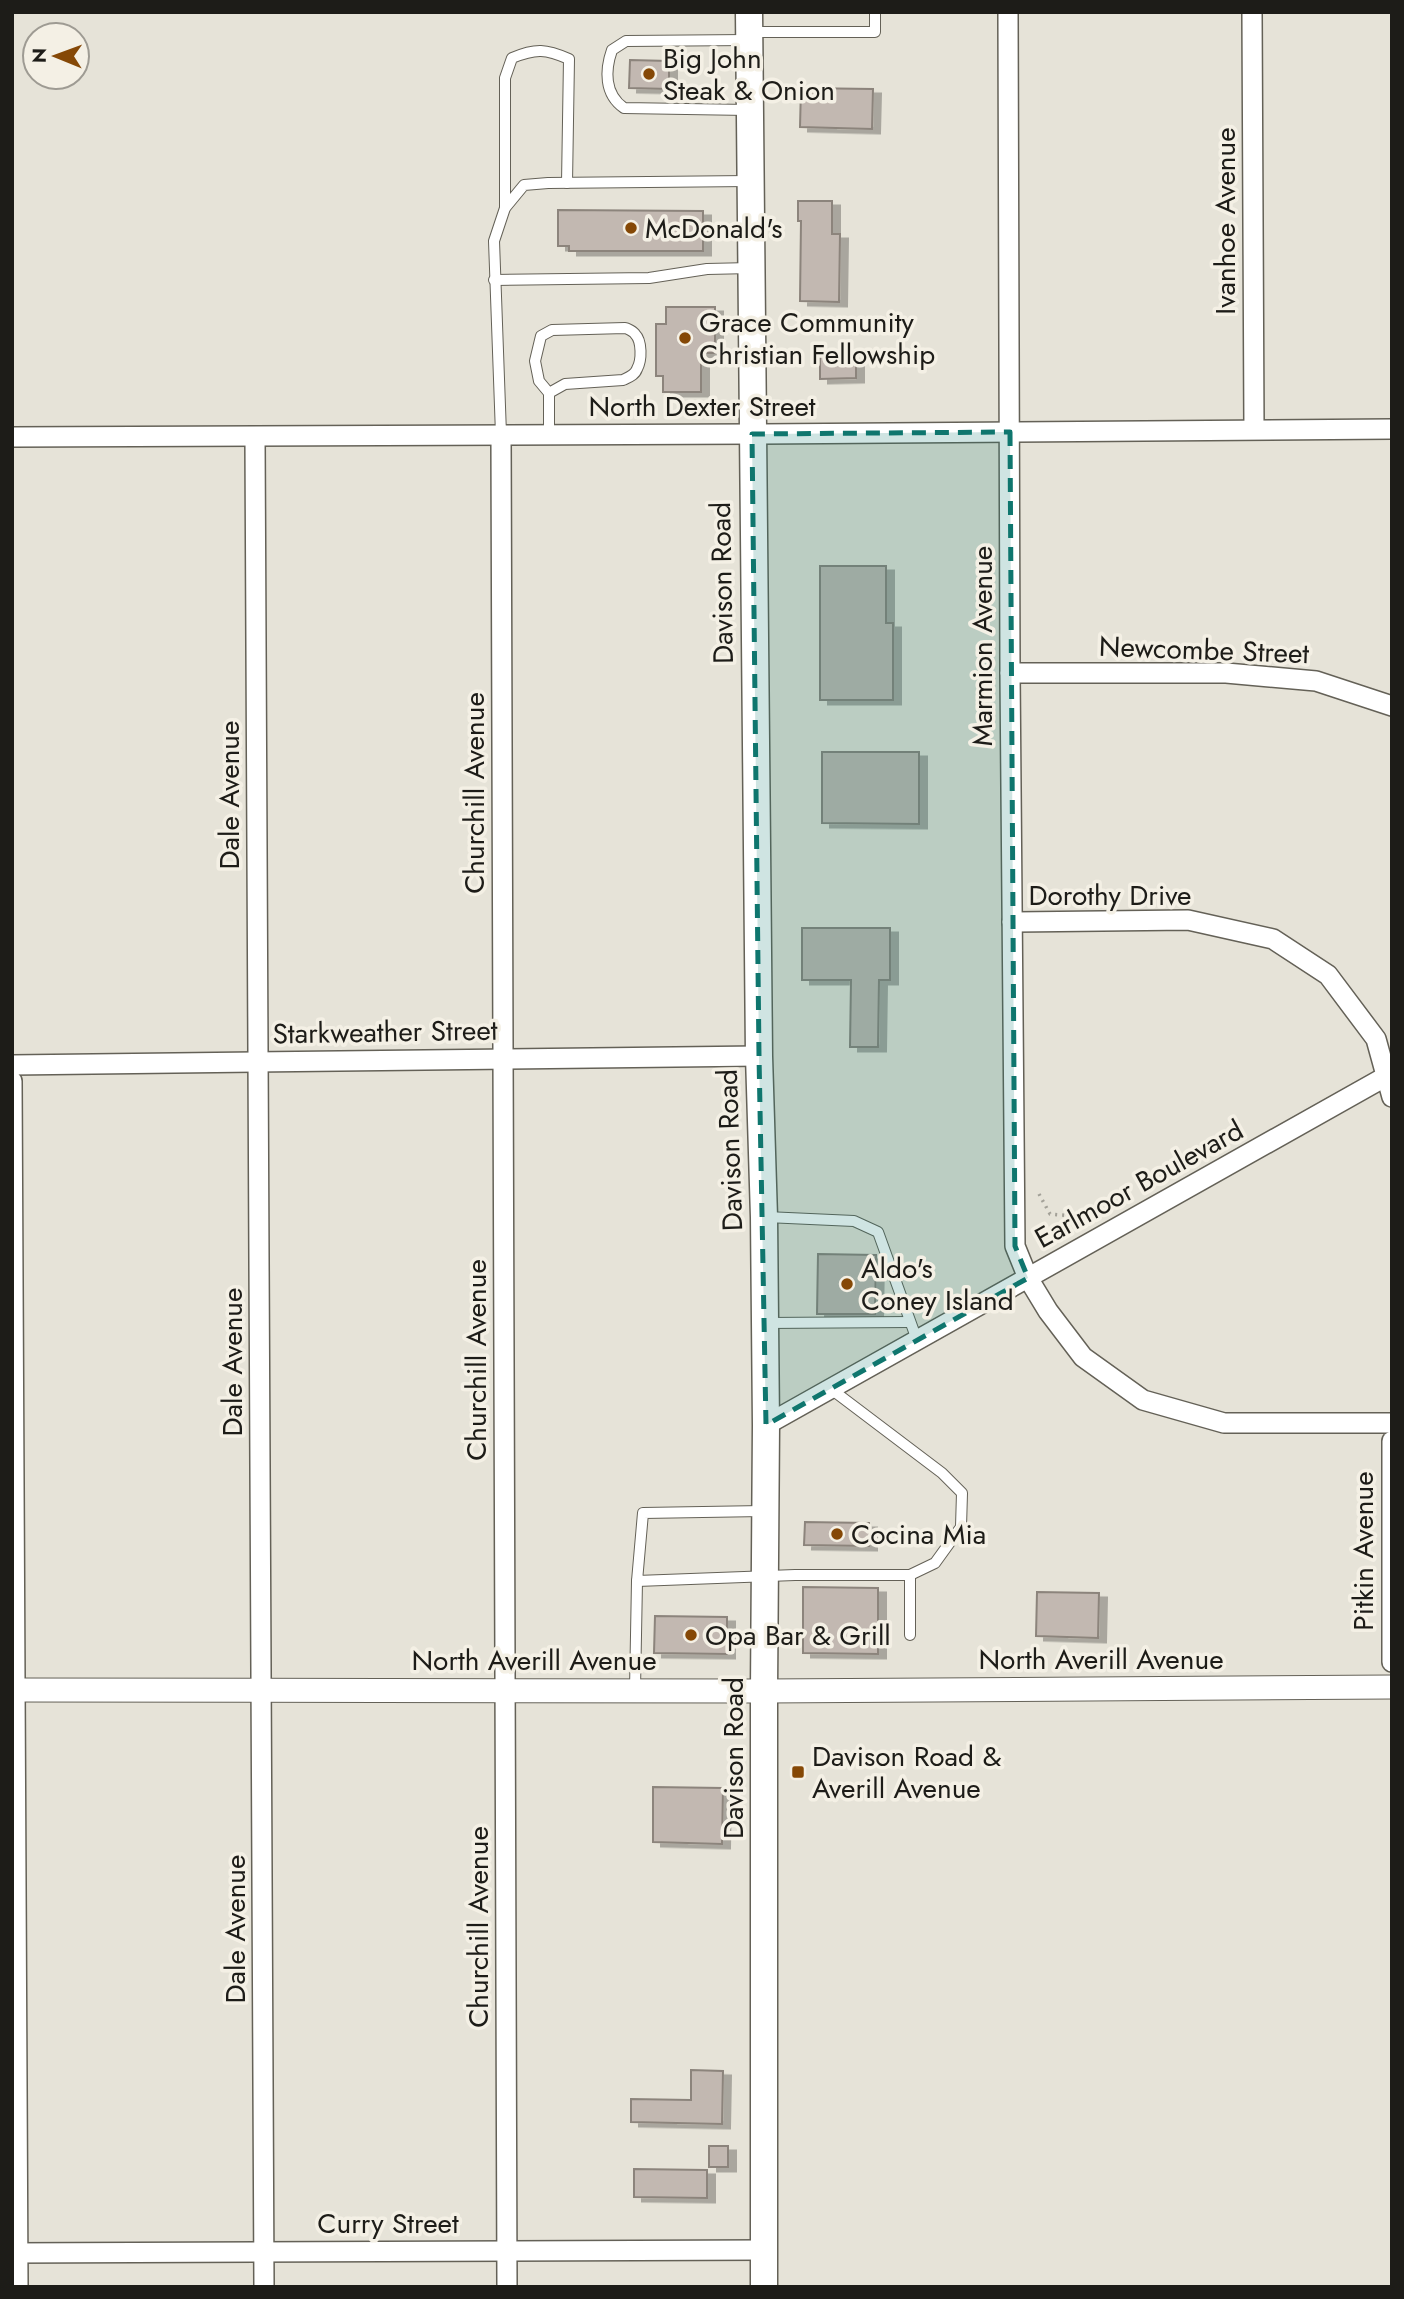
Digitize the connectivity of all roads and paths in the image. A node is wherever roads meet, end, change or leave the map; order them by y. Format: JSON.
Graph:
{"nodes":[{"id":1,"x":876,"y":12,"type":"edge"},
{"id":2,"x":1007,"y":12,"type":"edge"},
{"id":3,"x":1252,"y":12,"type":"edge"},
{"id":4,"x":749,"y":28,"type":"edge"},
{"id":5,"x":750,"y":110,"type":"junction"},
{"id":6,"x":750,"y":181,"type":"junction"},
{"id":7,"x":567,"y":183,"type":"junction"},
{"id":8,"x":505,"y":208,"type":"junction"},
{"id":9,"x":751,"y":268,"type":"junction"},
{"id":10,"x":494,"y":279,"type":"junction"},
{"id":11,"x":549,"y":393,"type":"junction"},
{"id":12,"x":1254,"y":429,"type":"junction"},
{"id":13,"x":1392,"y":429,"type":"edge"},
{"id":14,"x":1010,"y":432,"type":"junction"},
{"id":15,"x":501,"y":434,"type":"junction"},
{"id":16,"x":549,"y":434,"type":"junction"},
{"id":17,"x":752,"y":434,"type":"junction"},
{"id":18,"x":12,"y":437,"type":"edge"},
{"id":19,"x":255,"y":437,"type":"junction"},
{"id":20,"x":1010,"y":673,"type":"junction"},
{"id":21,"x":1392,"y":706,"type":"edge"},
{"id":22,"x":1012,"y":922,"type":"junction"},
{"id":23,"x":759,"y":1056,"type":"junction"},
{"id":24,"x":504,"y":1059,"type":"junction"},
{"id":25,"x":259,"y":1062,"type":"junction"},
{"id":26,"x":12,"y":1065,"type":"edge"},
{"id":27,"x":1390,"y":1075,"type":"edge"},
{"id":28,"x":12,"y":1081,"type":"edge"},
{"id":29,"x":1392,"y":1097,"type":"edge"},
{"id":30,"x":1039,"y":1194,"type":"dead end"},
{"id":31,"x":1072,"y":1216,"type":"dead end"},
{"id":32,"x":764,"y":1217,"type":"junction"},
{"id":33,"x":1028,"y":1278,"type":"junction"},
{"id":34,"x":765,"y":1323,"type":"junction"},
{"id":35,"x":913,"y":1331,"type":"junction"},
{"id":36,"x":831,"y":1389,"type":"junction"},
{"id":37,"x":1392,"y":1423,"type":"edge"},
{"id":38,"x":766,"y":1425,"type":"junction"},
{"id":39,"x":1392,"y":1441,"type":"edge"},
{"id":40,"x":766,"y":1511,"type":"junction"},
{"id":41,"x":909,"y":1575,"type":"junction"},
{"id":42,"x":766,"y":1578,"type":"junction"},
{"id":43,"x":637,"y":1581,"type":"junction"},
{"id":44,"x":910,"y":1635,"type":"dead end"},
{"id":45,"x":1392,"y":1662,"type":"edge"},
{"id":46,"x":1392,"y":1687,"type":"edge"},
{"id":47,"x":505,"y":1689,"type":"junction"},
{"id":48,"x":14,"y":1690,"type":"edge"},
{"id":49,"x":635,"y":1690,"type":"junction"},
{"id":50,"x":261,"y":1691,"type":"junction"},
{"id":51,"x":764,"y":1691,"type":"junction"},
{"id":52,"x":264,"y":2250,"type":"junction"},
{"id":53,"x":764,"y":2250,"type":"junction"},
{"id":54,"x":507,"y":2252,"type":"junction"},
{"id":55,"x":15,"y":2253,"type":"edge"},
{"id":56,"x":18,"y":2287,"type":"edge"},
{"id":57,"x":264,"y":2287,"type":"edge"},
{"id":58,"x":508,"y":2287,"type":"edge"},
{"id":59,"x":765,"y":2287,"type":"edge"}],
"edges":[{"from":1,"to":4,"type":"lane"},
{"from":2,"to":14,"type":"street","name":"Marmion Avenue"},
{"from":3,"to":12,"type":"street","name":"Ivanhoe Avenue"},
{"from":4,"to":5,"type":"main road","name":"Davison Road"},
{"from":4,"to":5,"type":"lane"},
{"from":5,"to":6,"type":"main road","name":"Davison Road"},
{"from":6,"to":7,"type":"lane"},
{"from":6,"to":9,"type":"main road","name":"Davison Road"},
{"from":7,"to":8,"type":"lane"},
{"from":7,"to":8,"type":"lane"},
{"from":8,"to":10,"type":"lane"},
{"from":9,"to":10,"type":"lane"},
{"from":9,"to":17,"type":"main road","name":"Davison Road"},
{"from":10,"to":15,"type":"lane"},
{"from":11,"to":11,"type":"lane"},
{"from":11,"to":16,"type":"lane"},
{"from":12,"to":13,"type":"street","name":"North Dexter Street"},
{"from":12,"to":14,"type":"street","name":"North Dexter Street"},
{"from":14,"to":17,"type":"street","name":"North Dexter Street"},
{"from":14,"to":20,"type":"street","name":"Marmion Avenue"},
{"from":15,"to":16,"type":"street","name":"North Dexter Street"},
{"from":15,"to":19,"type":"street","name":"North Dexter Street"},
{"from":15,"to":24,"type":"street","name":"Churchill Avenue"},
{"from":16,"to":17,"type":"street","name":"North Dexter Street"},
{"from":17,"to":23,"type":"main road","name":"Davison Road"},
{"from":18,"to":19,"type":"street","name":"North Dexter Street"},
{"from":19,"to":25,"type":"street","name":"Dale Avenue"},
{"from":20,"to":21,"type":"street","name":"Newcombe Street"},
{"from":20,"to":22,"type":"street","name":"Marmion Avenue"},
{"from":22,"to":27,"type":"street","name":"Dorothy Drive"},
{"from":22,"to":33,"type":"street","name":"Marmion Avenue"},
{"from":23,"to":24,"type":"street","name":"Starkweather Street"},
{"from":23,"to":32,"type":"main road","name":"Davison Road"},
{"from":24,"to":25,"type":"street","name":"Starkweather Street"},
{"from":24,"to":47,"type":"street","name":"Churchill Avenue"},
{"from":25,"to":26,"type":"street","name":"Starkweather Street"},
{"from":25,"to":50,"type":"street","name":"Dale Avenue"},
{"from":27,"to":29,"type":"street"},
{"from":27,"to":33,"type":"street","name":"Earlmoor Boulevard"},
{"from":28,"to":48,"type":"street"},
{"from":30,"to":31,"type":"path"},
{"from":32,"to":34,"type":"main road","name":"Davison Road"},
{"from":32,"to":35,"type":"lane"},
{"from":33,"to":35,"type":"street","name":"Earlmoor Boulevard"},
{"from":33,"to":37,"type":"street","name":"Marmion Avenue"},
{"from":34,"to":35,"type":"lane"},
{"from":34,"to":38,"type":"main road","name":"Davison Road"},
{"from":35,"to":36,"type":"street","name":"Earlmoor Boulevard"},
{"from":36,"to":38,"type":"street","name":"Earlmoor Boulevard"},
{"from":36,"to":41,"type":"lane"},
{"from":38,"to":40,"type":"main road","name":"Davison Road"},
{"from":39,"to":45,"type":"street","name":"Pitkin Avenue"},
{"from":40,"to":42,"type":"main road","name":"Davison Road"},
{"from":40,"to":43,"type":"lane"},
{"from":41,"to":42,"type":"lane"},
{"from":41,"to":44,"type":"lane"},
{"from":42,"to":43,"type":"lane"},
{"from":42,"to":51,"type":"main road","name":"Davison Road"},
{"from":43,"to":49,"type":"lane"},
{"from":46,"to":51,"type":"street","name":"North Averill Avenue"},
{"from":47,"to":49,"type":"street","name":"North Averill Avenue"},
{"from":47,"to":50,"type":"street","name":"North Averill Avenue"},
{"from":47,"to":54,"type":"street","name":"Churchill Avenue"},
{"from":48,"to":50,"type":"street","name":"North Averill Avenue"},
{"from":48,"to":55,"type":"street"},
{"from":49,"to":51,"type":"street","name":"North Averill Avenue"},
{"from":50,"to":52,"type":"street","name":"Dale Avenue"},
{"from":51,"to":53,"type":"main road","name":"Davison Road"},
{"from":52,"to":54,"type":"street","name":"Curry Street"},
{"from":52,"to":55,"type":"street","name":"Curry Street"},
{"from":52,"to":57,"type":"street","name":"Dale Avenue"},
{"from":53,"to":54,"type":"street","name":"Curry Street"},
{"from":53,"to":59,"type":"main road","name":"Davison Road"},
{"from":54,"to":58,"type":"street","name":"Churchill Avenue"},
{"from":55,"to":56,"type":"street"}]}
